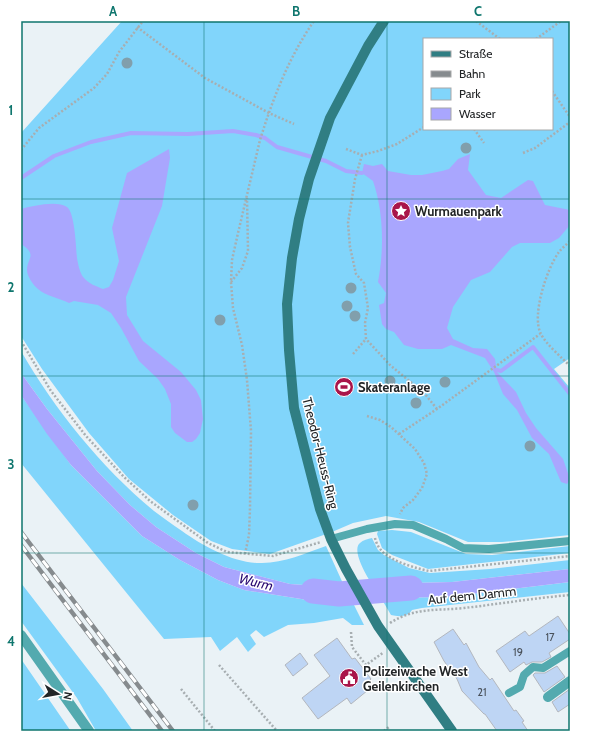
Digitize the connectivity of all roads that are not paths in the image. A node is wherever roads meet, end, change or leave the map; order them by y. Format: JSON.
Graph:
{"nodes":[{"id":1,"x":384,"y":21,"type":"edge"},
{"id":2,"x":331,"y":538,"type":"junction"},
{"id":3,"x":570,"y":541,"type":"edge"},
{"id":4,"x":21,"y":635,"type":"edge"},
{"id":5,"x":570,"y":651,"type":"edge"},
{"id":6,"x":570,"y":681,"type":"edge"},
{"id":7,"x":509,"y":693,"type":"dead end"},
{"id":8,"x":548,"y":696,"type":"dead end"},
{"id":9,"x":89,"y":731,"type":"edge"},
{"id":10,"x":452,"y":731,"type":"edge"}],
"edges":[{"from":1,"to":2,"type":"main road","name":"Theodor-Heuss-Ring"},
{"from":2,"to":3,"type":"lane"},
{"from":2,"to":10,"type":"main road","name":"Theodor-Heuss-Ring"},
{"from":4,"to":9,"type":"street"},
{"from":5,"to":7,"type":"lane"},
{"from":6,"to":8,"type":"street"}]}
